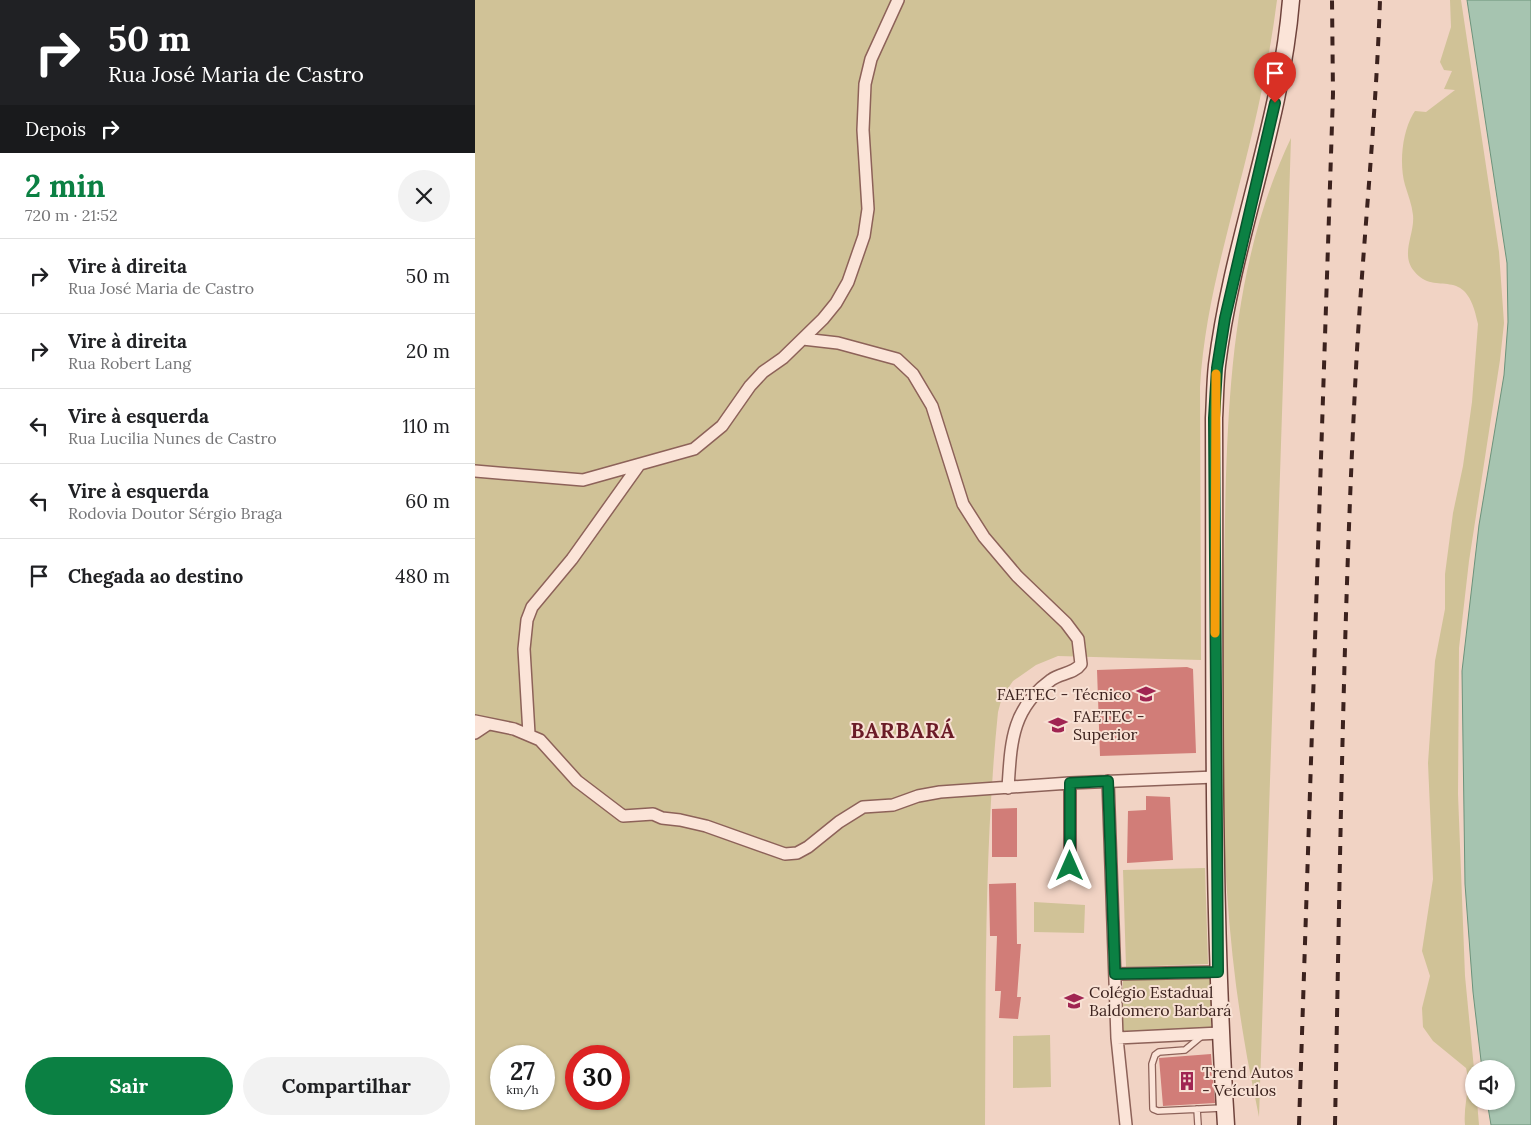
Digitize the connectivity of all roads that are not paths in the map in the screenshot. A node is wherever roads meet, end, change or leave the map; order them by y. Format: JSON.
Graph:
{"nodes":[{"id":1,"x":898,"y":0,"type":"edge"},
{"id":2,"x":1291,"y":0,"type":"edge"},
{"id":3,"x":803,"y":340,"type":"junction"},
{"id":4,"x":639,"y":465,"type":"junction"},
{"id":5,"x":475,"y":471,"type":"edge"},
{"id":6,"x":475,"y":721,"type":"edge"},
{"id":7,"x":487,"y":725,"type":"junction"},
{"id":8,"x":475,"y":733,"type":"edge"},
{"id":9,"x":529,"y":734,"type":"junction"},
{"id":10,"x":1215,"y":777,"type":"junction"},
{"id":11,"x":1108,"y":781,"type":"junction"},
{"id":12,"x":1070,"y":783,"type":"junction"},
{"id":13,"x":1003,"y":788,"type":"junction"},
{"id":14,"x":1070,"y":866,"type":"dead end"},
{"id":15,"x":1218,"y":972,"type":"junction"},
{"id":16,"x":1115,"y":974,"type":"junction"},
{"id":17,"x":1212,"y":1034,"type":"junction"},
{"id":18,"x":1117,"y":1038,"type":"junction"},
{"id":19,"x":1225,"y":1108,"type":"junction"},
{"id":20,"x":1197,"y":1109,"type":"junction"},
{"id":21,"x":1126,"y":1125,"type":"edge"},
{"id":22,"x":1198,"y":1125,"type":"edge"},
{"id":23,"x":1226,"y":1125,"type":"edge"}],
"edges":[{"from":1,"to":3,"type":"street"},
{"from":2,"to":10,"type":"main road"},
{"from":3,"to":4,"type":"street"},
{"from":3,"to":13,"type":"street"},
{"from":4,"to":5,"type":"street"},
{"from":4,"to":9,"type":"street"},
{"from":6,"to":7,"type":"street"},
{"from":7,"to":8,"type":"street"},
{"from":7,"to":9,"type":"street"},
{"from":9,"to":13,"type":"street"},
{"from":10,"to":11,"type":"street"},
{"from":10,"to":15,"type":"main road"},
{"from":11,"to":12,"type":"street"},
{"from":11,"to":16,"type":"street"},
{"from":12,"to":13,"type":"street"},
{"from":12,"to":14,"type":"street"},
{"from":15,"to":16,"type":"street"},
{"from":15,"to":17,"type":"main road"},
{"from":16,"to":18,"type":"street"},
{"from":17,"to":18,"type":"street"},
{"from":17,"to":19,"type":"main road"},
{"from":17,"to":20,"type":"lane"},
{"from":18,"to":21,"type":"street"},
{"from":19,"to":20,"type":"lane"},
{"from":19,"to":23,"type":"main road"},
{"from":20,"to":22,"type":"lane"}]}
